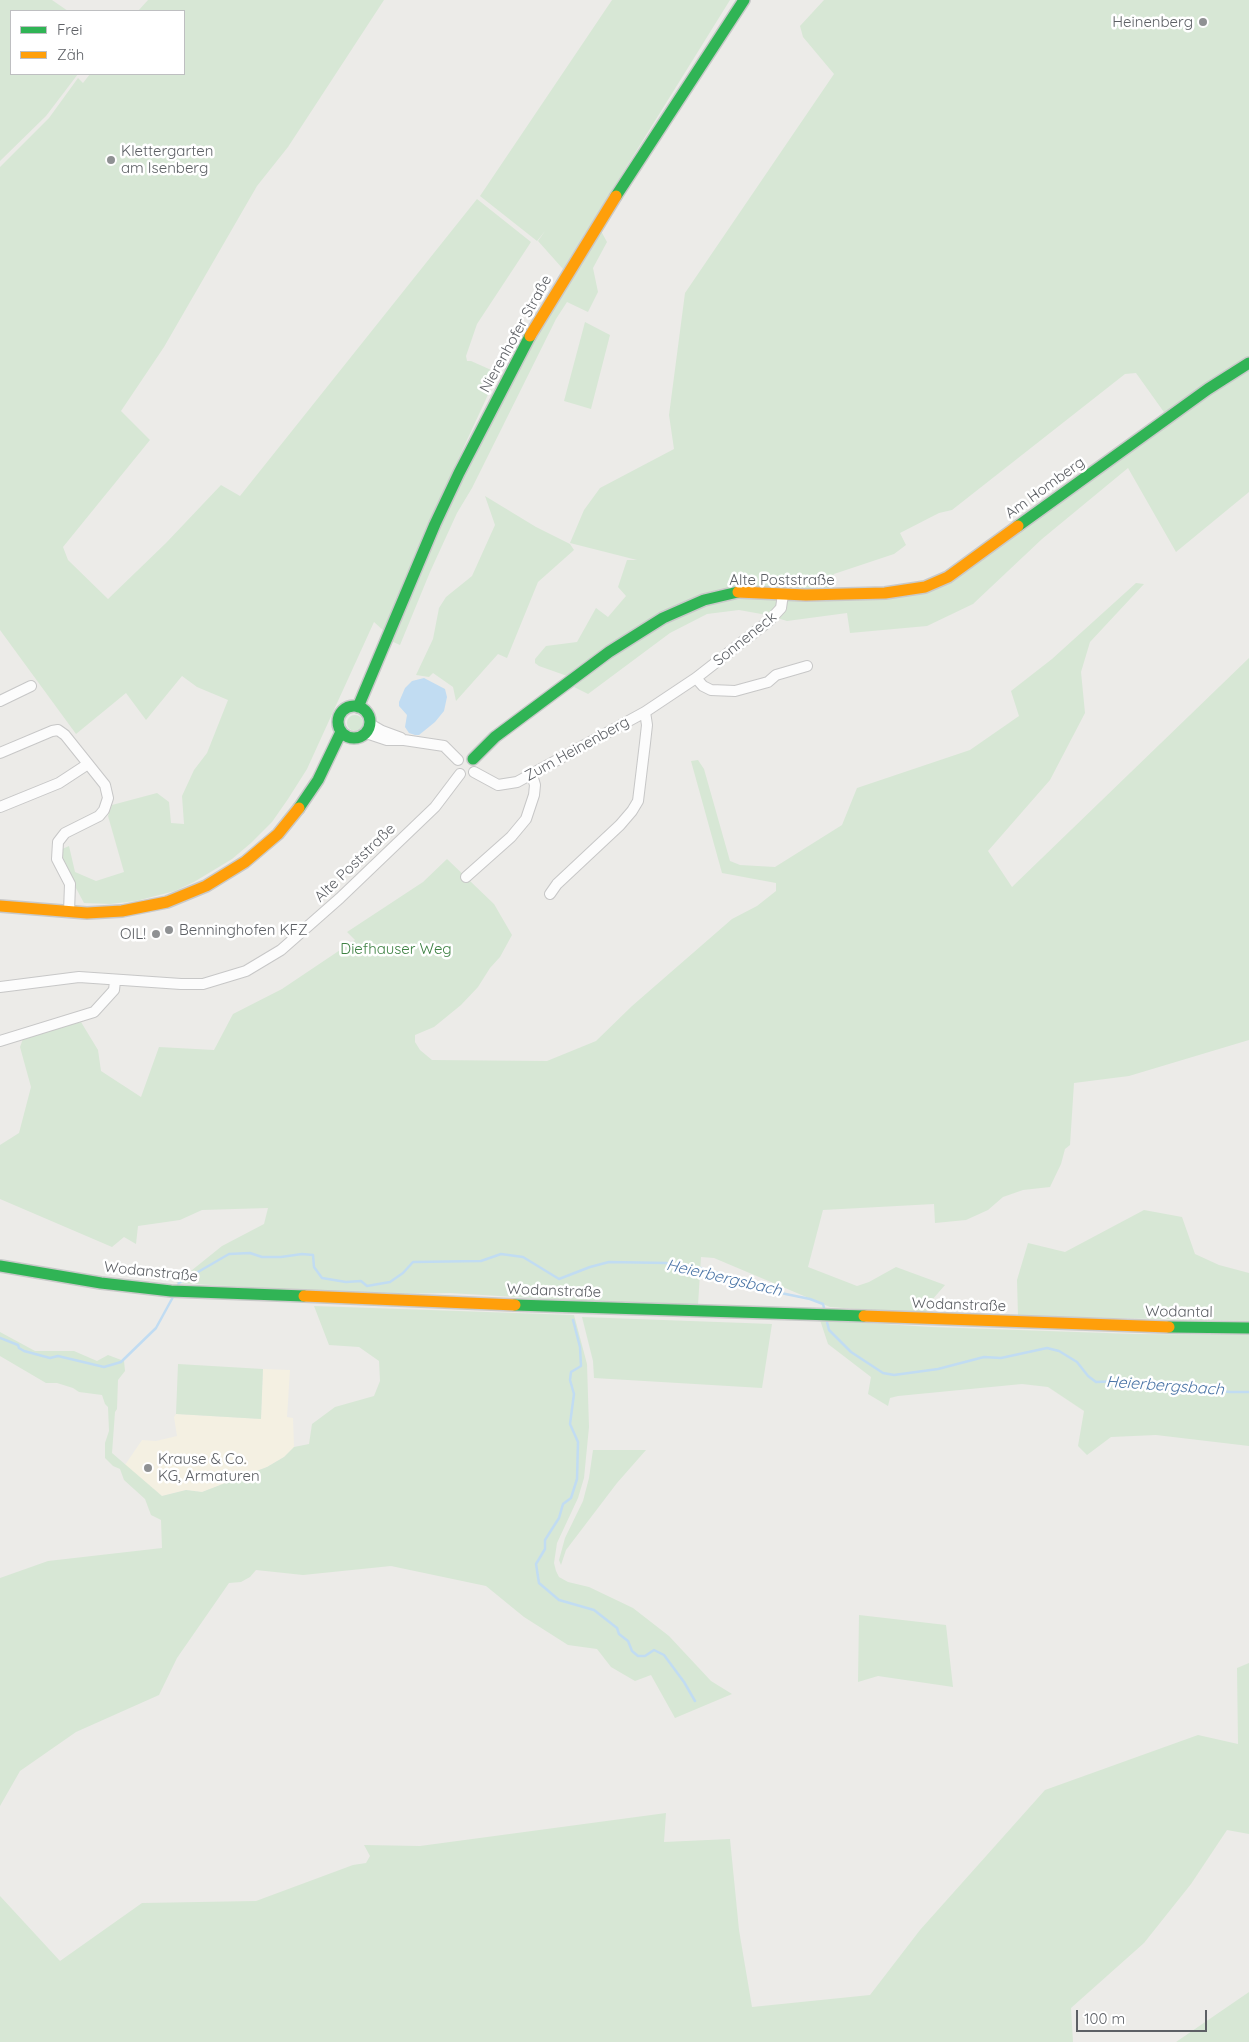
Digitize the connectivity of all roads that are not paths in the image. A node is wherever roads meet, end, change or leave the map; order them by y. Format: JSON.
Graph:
{"nodes":[{"id":1,"x":744,"y":0,"type":"edge"},
{"id":2,"x":1249,"y":363,"type":"edge"},
{"id":3,"x":783,"y":594,"type":"junction"},
{"id":4,"x":843,"y":595,"type":"joint"},
{"id":5,"x":807,"y":666,"type":"dead end"},
{"id":6,"x":696,"y":678,"type":"junction"},
{"id":7,"x":31,"y":686,"type":"dead end"},
{"id":8,"x":677,"y":692,"type":"joint"},
{"id":9,"x":0,"y":700,"type":"edge"},
{"id":10,"x":358,"y":707,"type":"junction"},
{"id":11,"x":645,"y":712,"type":"junction"},
{"id":12,"x":368,"y":728,"type":"junction"},
{"id":13,"x":341,"y":732,"type":"junction"},
{"id":14,"x":354,"y":738,"type":"junction"},
{"id":15,"x":0,"y":753,"type":"edge"},
{"id":16,"x":473,"y":759,"type":"junction"},
{"id":17,"x":458,"y":760,"type":"junction"},
{"id":18,"x":328,"y":762,"type":"junction"},
{"id":19,"x":88,"y":764,"type":"junction"},
{"id":20,"x":474,"y":772,"type":"junction"},
{"id":21,"x":460,"y":774,"type":"junction"},
{"id":22,"x":532,"y":775,"type":"junction"},
{"id":23,"x":0,"y":807,"type":"edge"},
{"id":24,"x":466,"y":877,"type":"dead end"},
{"id":25,"x":550,"y":894,"type":"dead end"},
{"id":26,"x":0,"y":906,"type":"edge"},
{"id":27,"x":70,"y":912,"type":"junction"},
{"id":28,"x":115,"y":981,"type":"junction"},
{"id":29,"x":0,"y":988,"type":"edge"},
{"id":30,"x":0,"y":1041,"type":"edge"},
{"id":31,"x":0,"y":1266,"type":"edge"},
{"id":32,"x":1109,"y":1325,"type":"joint"},
{"id":33,"x":1249,"y":1328,"type":"edge"}],
"edges":[{"from":1,"to":10,"type":"main road","name":"Nierenhofer Straße"},
{"from":2,"to":4,"type":"main road","name":"Am Homberg"},
{"from":3,"to":4,"type":"main road","name":"Alte Poststraße"},
{"from":3,"to":6,"type":"street","name":"Sonneneck"},
{"from":3,"to":16,"type":"main road","name":"Alte Poststraße"},
{"from":5,"to":6,"type":"street","name":"Sonneneck"},
{"from":6,"to":8,"type":"street","name":"Sonneneck"},
{"from":7,"to":9,"type":"street"},
{"from":8,"to":11,"type":"street","name":"Zum Heinenberg"},
{"from":10,"to":12,"type":"main road"},
{"from":10,"to":13,"type":"main road"},
{"from":11,"to":22,"type":"street","name":"Zum Heinenberg"},
{"from":11,"to":25,"type":"street"},
{"from":12,"to":14,"type":"main road"},
{"from":12,"to":17,"type":"street"},
{"from":13,"to":14,"type":"main road"},
{"from":13,"to":18,"type":"main road"},
{"from":14,"to":18,"type":"main road"},
{"from":15,"to":19,"type":"street"},
{"from":16,"to":17,"type":"street"},
{"from":16,"to":20,"type":"street"},
{"from":17,"to":21,"type":"street"},
{"from":18,"to":27,"type":"main road"},
{"from":19,"to":23,"type":"street"},
{"from":19,"to":27,"type":"street"},
{"from":20,"to":21,"type":"street"},
{"from":20,"to":22,"type":"street","name":"Zum Heinenberg"},
{"from":21,"to":28,"type":"street","name":"Alte Poststraße"},
{"from":22,"to":24,"type":"street"},
{"from":26,"to":27,"type":"main road"},
{"from":28,"to":29,"type":"street","name":"Alte Poststraße"},
{"from":28,"to":30,"type":"street"},
{"from":31,"to":32,"type":"main road","name":"Wodanstraße"},
{"from":32,"to":33,"type":"main road","name":"Wodantal"}]}
